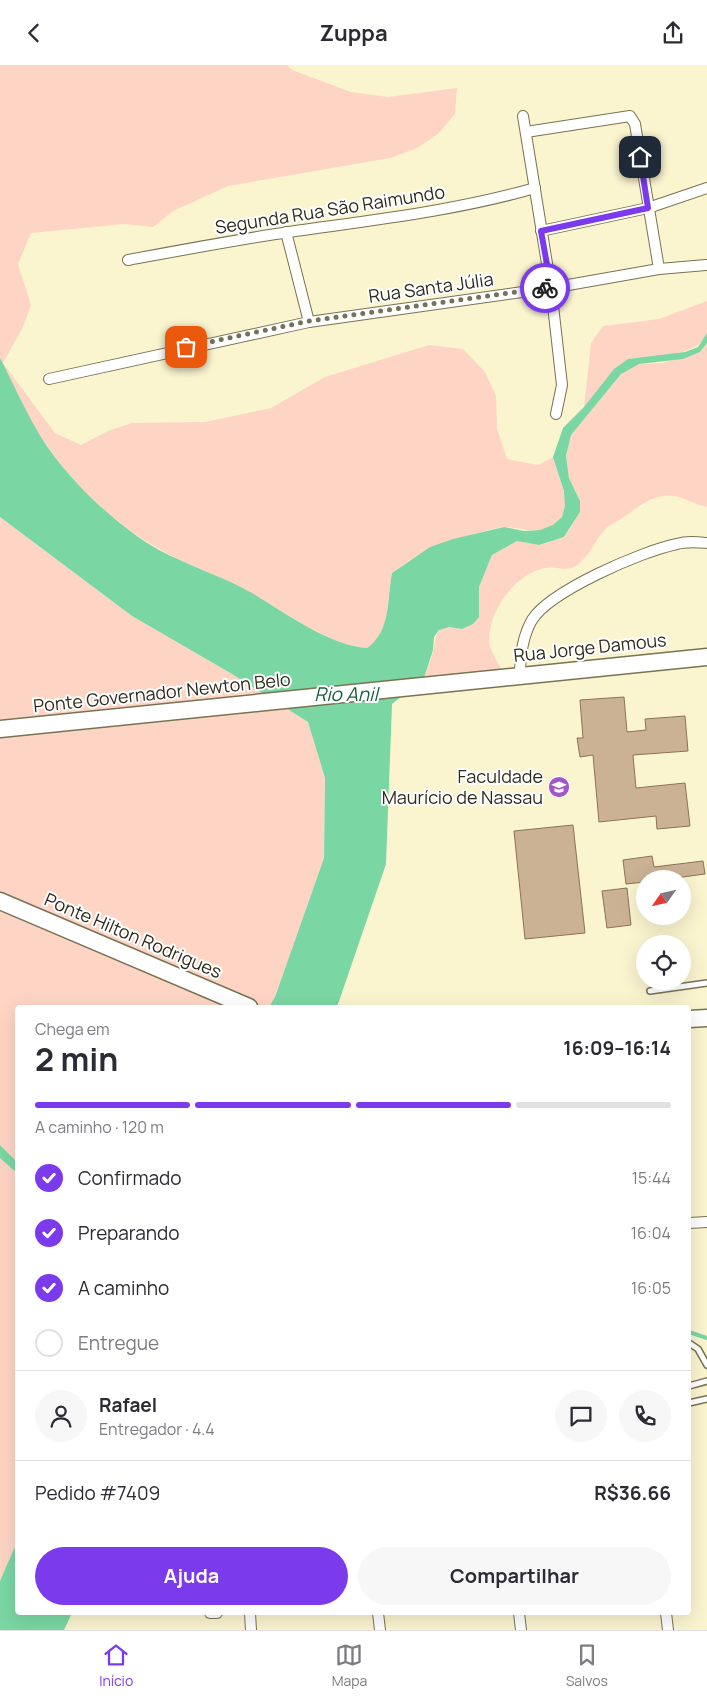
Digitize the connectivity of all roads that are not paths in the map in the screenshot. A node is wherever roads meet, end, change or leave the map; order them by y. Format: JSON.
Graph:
{"nodes":[{"id":1,"x":523,"y":116,"type":"dead end"},
{"id":2,"x":526,"y":132,"type":"junction"},
{"id":3,"x":535,"y":188,"type":"junction"},
{"id":4,"x":707,"y":188,"type":"edge"},
{"id":5,"x":648,"y":208,"type":"junction"},
{"id":6,"x":541,"y":231,"type":"junction"},
{"id":7,"x":286,"y":232,"type":"junction"},
{"id":8,"x":128,"y":260,"type":"dead end"},
{"id":9,"x":706,"y":265,"type":"edge"},
{"id":10,"x":659,"y":269,"type":"junction"},
{"id":11,"x":551,"y":287,"type":"junction"},
{"id":12,"x":309,"y":321,"type":"junction"},
{"id":13,"x":49,"y":379,"type":"dead end"},
{"id":14,"x":556,"y":413,"type":"dead end"},
{"id":15,"x":707,"y":543,"type":"edge"},
{"id":16,"x":707,"y":657,"type":"edge"},
{"id":17,"x":520,"y":675,"type":"junction"},
{"id":18,"x":477,"y":680,"type":"joint"},
{"id":19,"x":0,"y":729,"type":"edge"},
{"id":20,"x":0,"y":901,"type":"edge"},
{"id":21,"x":707,"y":983,"type":"edge"},
{"id":22,"x":650,"y":991,"type":"dead end"},
{"id":23,"x":244,"y":1005,"type":"edge"},
{"id":24,"x":707,"y":1018,"type":"edge"},
{"id":25,"x":691,"y":1019,"type":"edge"},
{"id":26,"x":707,"y":1222,"type":"edge"},
{"id":27,"x":691,"y":1223,"type":"edge"},
{"id":28,"x":691,"y":1344,"type":"edge"},
{"id":29,"x":707,"y":1365,"type":"edge"},
{"id":30,"x":707,"y":1381,"type":"edge"},
{"id":31,"x":691,"y":1385,"type":"edge"},
{"id":32,"x":707,"y":1399,"type":"edge"},
{"id":33,"x":691,"y":1403,"type":"edge"},
{"id":34,"x":250,"y":1615,"type":"edge"},
{"id":35,"x":378,"y":1615,"type":"edge"},
{"id":36,"x":519,"y":1615,"type":"edge"},
{"id":37,"x":666,"y":1615,"type":"edge"},
{"id":38,"x":251,"y":1630,"type":"edge"},
{"id":39,"x":380,"y":1630,"type":"edge"},
{"id":40,"x":521,"y":1630,"type":"edge"},
{"id":41,"x":668,"y":1630,"type":"edge"}],
"edges":[{"from":1,"to":2,"type":"street"},
{"from":2,"to":3,"type":"street"},
{"from":2,"to":5,"type":"street"},
{"from":3,"to":6,"type":"street"},
{"from":3,"to":7,"type":"street","name":"Segunda Rua São Raimundo"},
{"from":4,"to":5,"type":"street"},
{"from":5,"to":6,"type":"street"},
{"from":5,"to":10,"type":"street"},
{"from":6,"to":11,"type":"street"},
{"from":7,"to":8,"type":"street","name":"Segunda Rua São Raimundo"},
{"from":7,"to":12,"type":"street"},
{"from":9,"to":10,"type":"street","name":"Rua Santa Júlia"},
{"from":10,"to":11,"type":"street","name":"Rua Santa Júlia"},
{"from":11,"to":12,"type":"street","name":"Rua Santa Júlia"},
{"from":11,"to":14,"type":"street"},
{"from":12,"to":13,"type":"street","name":"Rua Santa Júlia"},
{"from":15,"to":17,"type":"street"},
{"from":16,"to":17,"type":"main road","name":"Rua Jorge Damous"},
{"from":17,"to":18,"type":"main road","name":"Rua Jorge Damous"},
{"from":18,"to":19,"type":"main road","name":"Ponte Governador Newton Belo"},
{"from":20,"to":23,"type":"main road","name":"Ponte Hilton Rodrigues"},
{"from":21,"to":22,"type":"lane"},
{"from":24,"to":25,"type":"main road"},
{"from":26,"to":27,"type":"street"},
{"from":28,"to":29,"type":"lane"},
{"from":30,"to":31,"type":"lane"},
{"from":32,"to":33,"type":"lane"},
{"from":34,"to":38,"type":"street"},
{"from":35,"to":39,"type":"street"},
{"from":36,"to":40,"type":"street"},
{"from":37,"to":41,"type":"street"}]}
